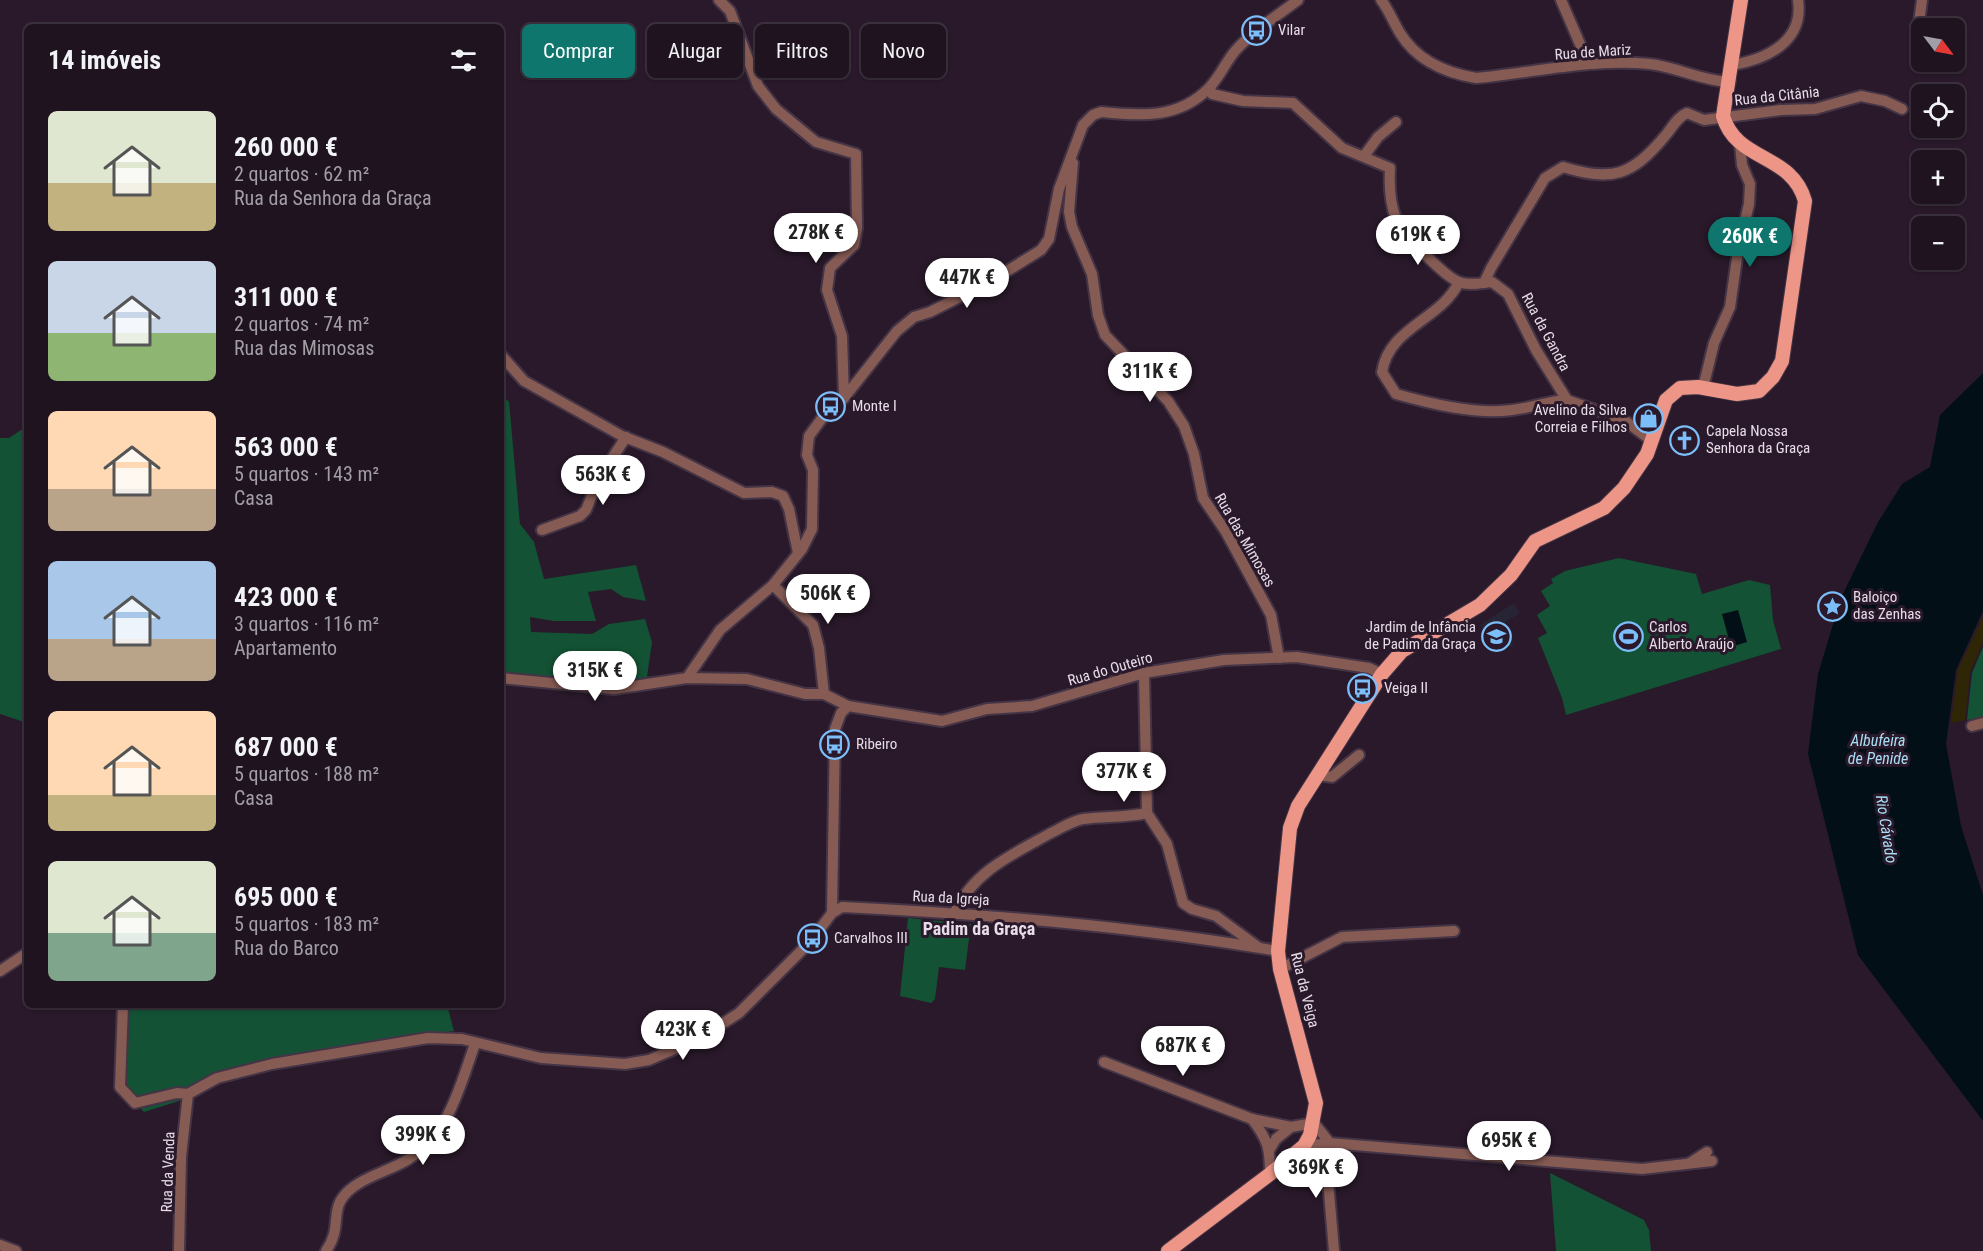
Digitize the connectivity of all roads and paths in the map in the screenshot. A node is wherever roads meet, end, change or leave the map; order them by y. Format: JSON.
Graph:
{"nodes":[{"id":1,"x":719,"y":0,"type":"edge"},
{"id":2,"x":1298,"y":0,"type":"edge"},
{"id":3,"x":1381,"y":0,"type":"edge"},
{"id":4,"x":1561,"y":0,"type":"edge"},
{"id":5,"x":1742,"y":0,"type":"edge"},
{"id":6,"x":1798,"y":0,"type":"edge"},
{"id":7,"x":1922,"y":0,"type":"edge"},
{"id":8,"x":1920,"y":18,"type":"edge"},
{"id":9,"x":1593,"y":64,"type":"junction"},
{"id":10,"x":1732,"y":66,"type":"junction"},
{"id":11,"x":1730,"y":82,"type":"junction"},
{"id":12,"x":1210,"y":87,"type":"junction"},
{"id":13,"x":1902,"y":109,"type":"dead end"},
{"id":14,"x":1723,"y":116,"type":"junction"},
{"id":15,"x":1396,"y":122,"type":"dead end"},
{"id":16,"x":1740,"y":144,"type":"junction"},
{"id":17,"x":1075,"y":148,"type":"junction"},
{"id":18,"x":1364,"y":156,"type":"junction"},
{"id":19,"x":1459,"y":282,"type":"junction"},
{"id":20,"x":1485,"y":283,"type":"junction"},
{"id":21,"x":504,"y":358,"type":"edge"},
{"id":22,"x":1703,"y":388,"type":"junction"},
{"id":23,"x":844,"y":398,"type":"junction"},
{"id":24,"x":1567,"y":400,"type":"junction"},
{"id":25,"x":626,"y":437,"type":"junction"},
{"id":26,"x":1652,"y":441,"type":"junction"},
{"id":27,"x":542,"y":530,"type":"dead end"},
{"id":28,"x":798,"y":553,"type":"junction"},
{"id":29,"x":773,"y":585,"type":"junction"},
{"id":30,"x":1279,"y":658,"type":"junction"},
{"id":31,"x":1144,"y":673,"type":"junction"},
{"id":32,"x":1382,"y":674,"type":"junction"},
{"id":33,"x":504,"y":678,"type":"edge"},
{"id":34,"x":687,"y":678,"type":"junction"},
{"id":35,"x":824,"y":694,"type":"junction"},
{"id":36,"x":848,"y":706,"type":"junction"},
{"id":37,"x":1359,"y":756,"type":"dead end"},
{"id":38,"x":1318,"y":775,"type":"junction"},
{"id":39,"x":1147,"y":813,"type":"junction"},
{"id":40,"x":956,"y":912,"type":"junction"},
{"id":41,"x":832,"y":914,"type":"junction"},
{"id":42,"x":1454,"y":931,"type":"dead end"},
{"id":43,"x":1258,"y":947,"type":"junction"},
{"id":44,"x":1278,"y":951,"type":"junction"},
{"id":45,"x":24,"y":956,"type":"edge"},
{"id":46,"x":1280,"y":969,"type":"junction"},
{"id":47,"x":0,"y":971,"type":"edge"},
{"id":48,"x":123,"y":1008,"type":"edge"},
{"id":49,"x":475,"y":1044,"type":"junction"},
{"id":50,"x":1104,"y":1062,"type":"dead end"},
{"id":51,"x":189,"y":1094,"type":"junction"},
{"id":52,"x":1252,"y":1119,"type":"junction"},
{"id":53,"x":1314,"y":1123,"type":"junction"},
{"id":54,"x":1292,"y":1127,"type":"junction"},
{"id":55,"x":1328,"y":1144,"type":"junction"},
{"id":56,"x":1304,"y":1146,"type":"junction"},
{"id":57,"x":1270,"y":1149,"type":"junction"},
{"id":58,"x":1710,"y":1156,"type":"dead end"},
{"id":59,"x":1270,"y":1174,"type":"junction"},
{"id":60,"x":0,"y":1245,"type":"edge"},
{"id":61,"x":16,"y":1251,"type":"edge"},
{"id":62,"x":180,"y":1251,"type":"edge"},
{"id":63,"x":326,"y":1251,"type":"edge"},
{"id":64,"x":1168,"y":1251,"type":"edge"},
{"id":65,"x":1334,"y":1251,"type":"edge"}],
"edges":[{"from":1,"to":23,"type":"street"},
{"from":2,"to":12,"type":"street"},
{"from":3,"to":9,"type":"street","name":"Rua de Mariz"},
{"from":4,"to":9,"type":"street"},
{"from":5,"to":10,"type":"main road"},
{"from":6,"to":10,"type":"street"},
{"from":7,"to":8,"type":"street"},
{"from":9,"to":11,"type":"street","name":"Rua de Mariz"},
{"from":10,"to":11,"type":"main road"},
{"from":11,"to":14,"type":"main road"},
{"from":12,"to":17,"type":"street"},
{"from":12,"to":18,"type":"street"},
{"from":13,"to":14,"type":"street","name":"Rua da Citânia"},
{"from":14,"to":16,"type":"main road"},
{"from":14,"to":20,"type":"street","name":"Rua da Citânia"},
{"from":15,"to":18,"type":"street"},
{"from":16,"to":22,"type":"street"},
{"from":16,"to":22,"type":"main road","name":"Rua da Veiga"},
{"from":17,"to":23,"type":"street"},
{"from":17,"to":30,"type":"street","name":"Rua das Mimosas"},
{"from":18,"to":19,"type":"street"},
{"from":19,"to":20,"type":"street","name":"Rua da Gandra"},
{"from":19,"to":24,"type":"street"},
{"from":20,"to":24,"type":"street","name":"Rua da Gandra"},
{"from":21,"to":25,"type":"street"},
{"from":22,"to":26,"type":"main road","name":"Rua da Veiga"},
{"from":23,"to":28,"type":"street"},
{"from":24,"to":26,"type":"street"},
{"from":25,"to":27,"type":"street"},
{"from":25,"to":28,"type":"street"},
{"from":26,"to":32,"type":"main road","name":"Rua da Veiga"},
{"from":28,"to":29,"type":"street"},
{"from":29,"to":34,"type":"street"},
{"from":29,"to":35,"type":"street"},
{"from":30,"to":31,"type":"street","name":"Rua do Outeiro"},
{"from":30,"to":32,"type":"street","name":"Rua do Outeiro"},
{"from":31,"to":36,"type":"street","name":"Rua do Outeiro"},
{"from":31,"to":39,"type":"street"},
{"from":32,"to":38,"type":"main road","name":"Rua da Veiga"},
{"from":33,"to":34,"type":"street"},
{"from":34,"to":35,"type":"street"},
{"from":35,"to":36,"type":"street","name":"Rua do Outeiro"},
{"from":36,"to":41,"type":"street"},
{"from":37,"to":38,"type":"street"},
{"from":38,"to":44,"type":"main road","name":"Rua da Veiga"},
{"from":39,"to":40,"type":"street"},
{"from":39,"to":43,"type":"street"},
{"from":40,"to":41,"type":"street","name":"Rua da Igreja"},
{"from":40,"to":43,"type":"street","name":"Rua da Igreja"},
{"from":41,"to":49,"type":"street"},
{"from":42,"to":46,"type":"street"},
{"from":43,"to":44,"type":"street","name":"Rua da Igreja"},
{"from":44,"to":46,"type":"main road","name":"Rua da Veiga"},
{"from":45,"to":47,"type":"street"},
{"from":46,"to":53,"type":"main road","name":"Rua da Veiga"},
{"from":48,"to":51,"type":"street"},
{"from":49,"to":51,"type":"street"},
{"from":49,"to":63,"type":"street"},
{"from":50,"to":52,"type":"street"},
{"from":51,"to":62,"type":"street","name":"Rua da Venda"},
{"from":52,"to":54,"type":"street"},
{"from":52,"to":57,"type":"street"},
{"from":53,"to":54,"type":"street"},
{"from":53,"to":55,"type":"street"},
{"from":53,"to":56,"type":"main road","name":"Rua da Veiga"},
{"from":54,"to":57,"type":"street"},
{"from":55,"to":56,"type":"street"},
{"from":55,"to":58,"type":"street"},
{"from":55,"to":65,"type":"street"},
{"from":56,"to":59,"type":"main road"},
{"from":57,"to":59,"type":"street"},
{"from":59,"to":64,"type":"main road"},
{"from":60,"to":61,"type":"street"}]}
